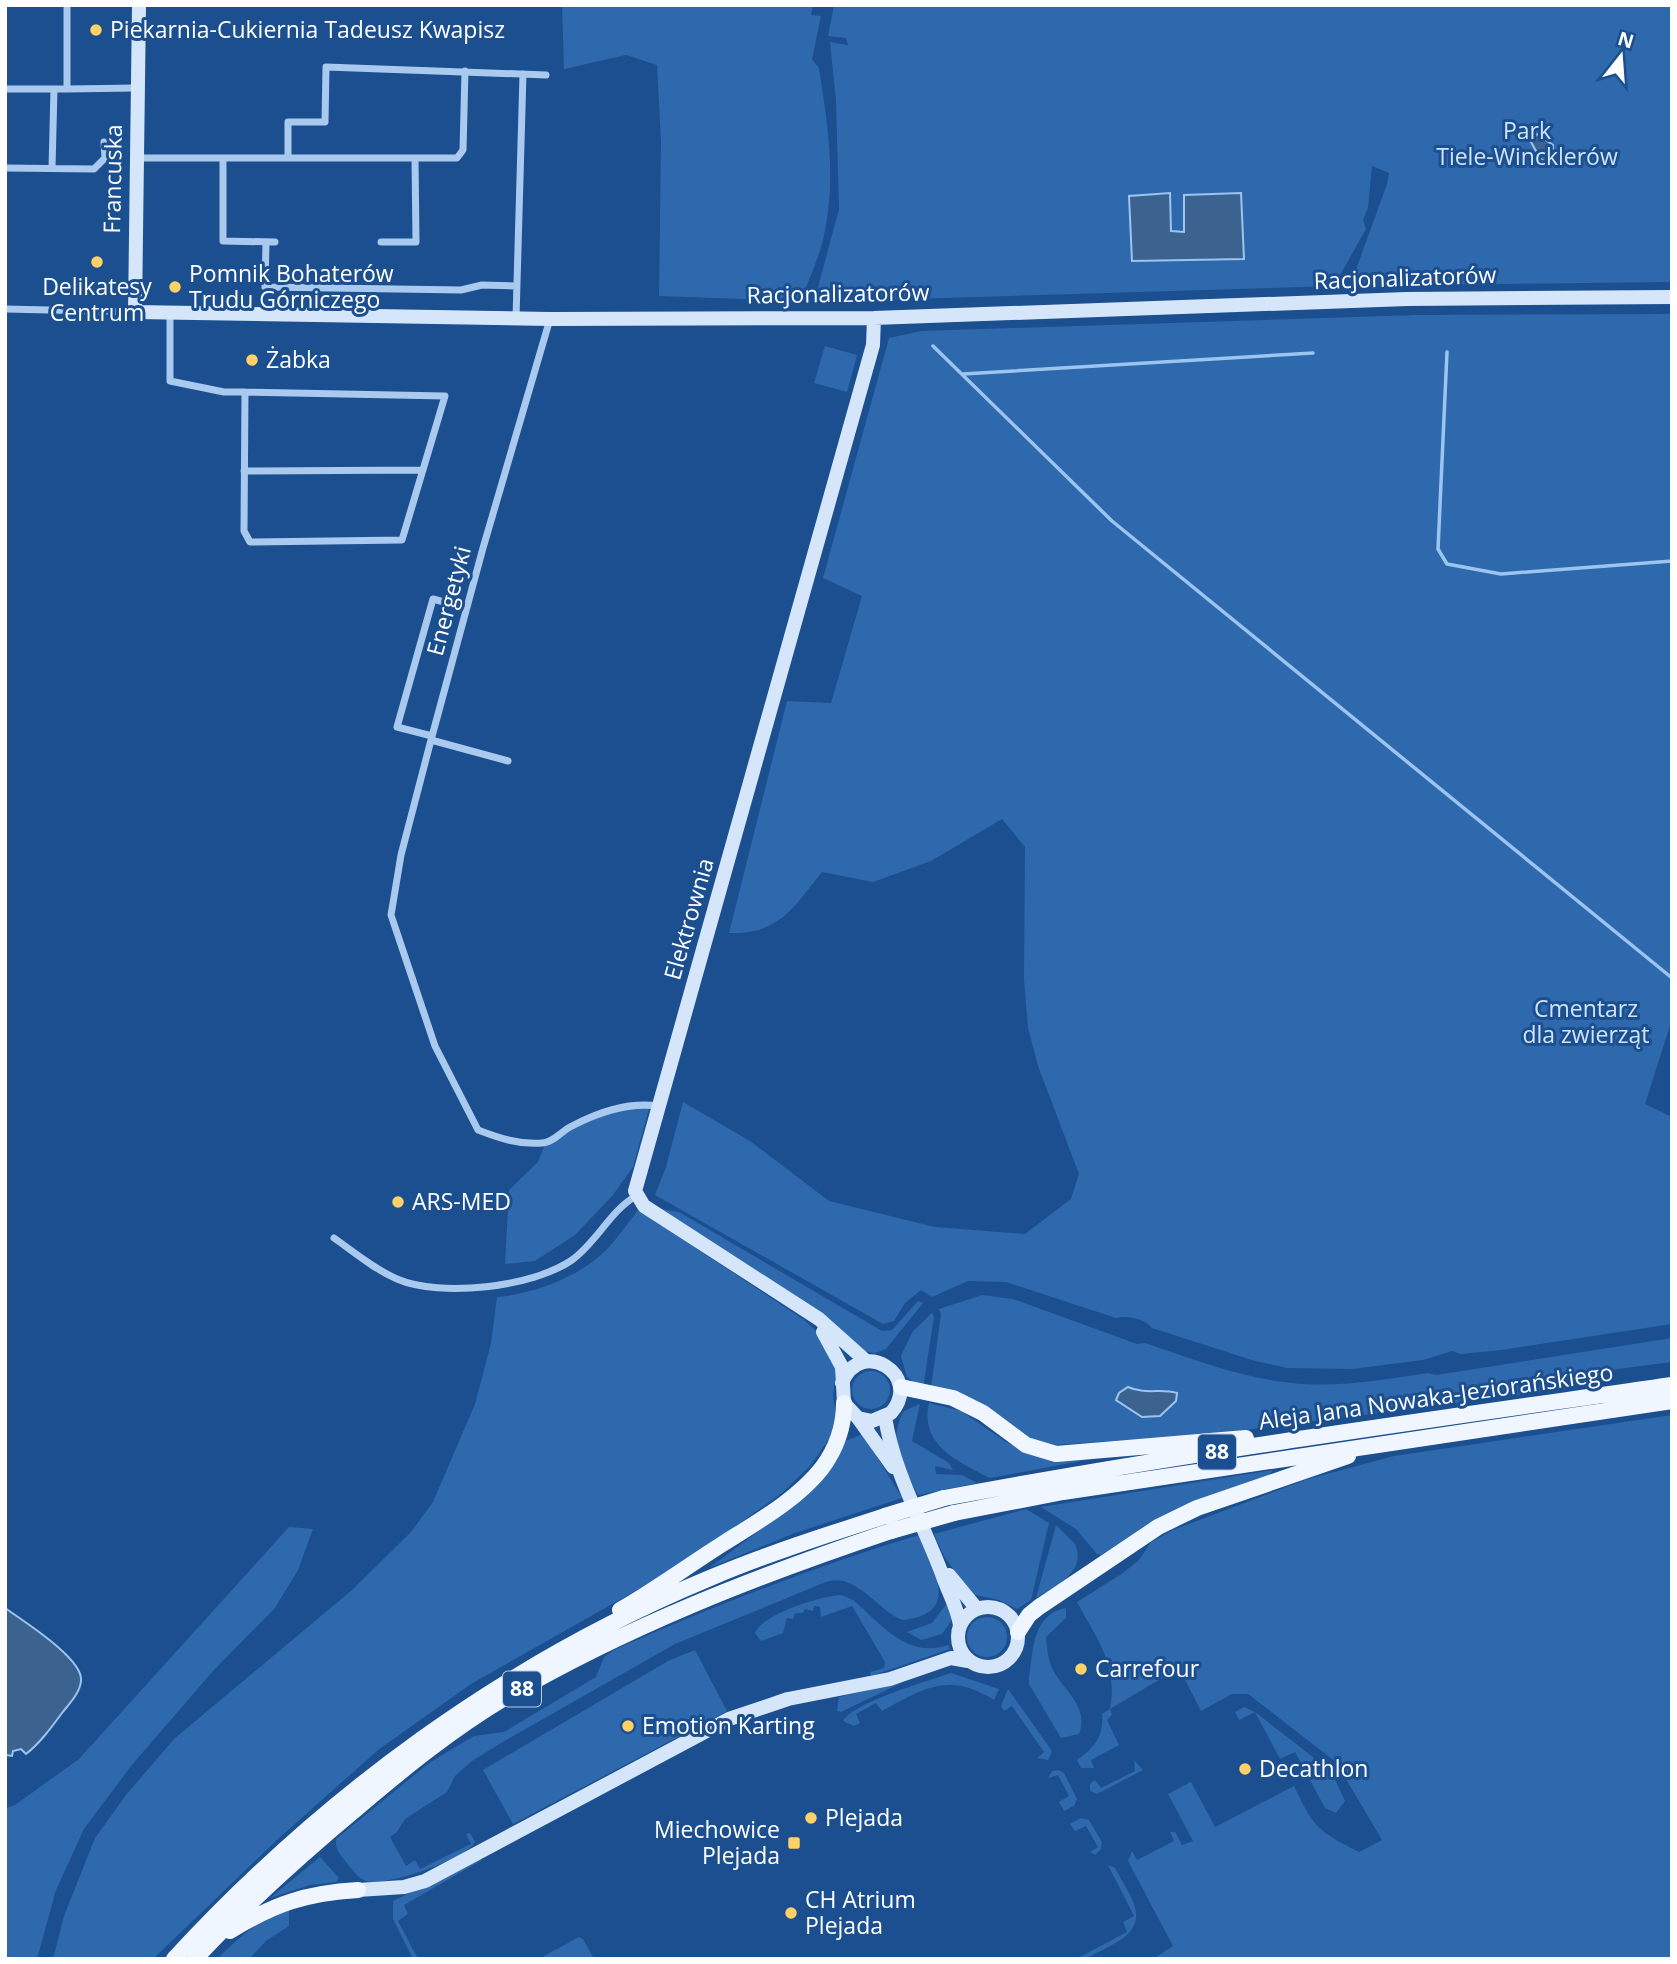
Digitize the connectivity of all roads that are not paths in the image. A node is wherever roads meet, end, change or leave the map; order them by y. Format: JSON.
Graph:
{"nodes":[{"id":1,"x":67,"y":5,"type":"edge"},
{"id":2,"x":139,"y":5,"type":"edge"},
{"id":3,"x":465,"y":71,"type":"junction"},
{"id":4,"x":523,"y":74,"type":"junction"},
{"id":5,"x":546,"y":75,"type":"dead end"},
{"id":6,"x":136,"y":88,"type":"junction"},
{"id":7,"x":5,"y":89,"type":"edge"},
{"id":8,"x":54,"y":89,"type":"junction"},
{"id":9,"x":67,"y":89,"type":"junction"},
{"id":10,"x":104,"y":142,"type":"dead end"},
{"id":11,"x":136,"y":158,"type":"junction"},
{"id":12,"x":223,"y":158,"type":"junction"},
{"id":13,"x":288,"y":158,"type":"junction"},
{"id":14,"x":415,"y":158,"type":"junction"},
{"id":15,"x":52,"y":168,"type":"junction"},
{"id":16,"x":5,"y":169,"type":"edge"},
{"id":17,"x":266,"y":242,"type":"junction"},
{"id":18,"x":275,"y":242,"type":"dead end"},
{"id":19,"x":381,"y":242,"type":"dead end"},
{"id":20,"x":517,"y":286,"type":"junction"},
{"id":21,"x":1672,"y":297,"type":"edge"},
{"id":22,"x":5,"y":309,"type":"edge"},
{"id":23,"x":135,"y":312,"type":"junction"},
{"id":24,"x":170,"y":314,"type":"junction"},
{"id":25,"x":874,"y":318,"type":"junction"},
{"id":26,"x":516,"y":319,"type":"junction"},
{"id":27,"x":550,"y":320,"type":"junction"},
{"id":28,"x":245,"y":392,"type":"junction"},
{"id":29,"x":423,"y":470,"type":"junction"},
{"id":30,"x":244,"y":471,"type":"junction"},
{"id":31,"x":466,"y":608,"type":"junction"},
{"id":32,"x":431,"y":738,"type":"junction"},
{"id":33,"x":508,"y":761,"type":"dead end"},
{"id":34,"x":659,"y":1107,"type":"junction"},
{"id":35,"x":636,"y":1196,"type":"junction"},
{"id":36,"x":334,"y":1238,"type":"dead end"},
{"id":37,"x":804,"y":1310,"type":"junction"},
{"id":38,"x":866,"y":1361,"type":"junction"},
{"id":39,"x":1672,"y":1385,"type":"edge"},
{"id":40,"x":901,"y":1387,"type":"junction"},
{"id":41,"x":842,"y":1395,"type":"junction"},
{"id":42,"x":1672,"y":1401,"type":"edge"},
{"id":43,"x":885,"y":1417,"type":"junction"},
{"id":44,"x":858,"y":1418,"type":"junction"},
{"id":45,"x":1385,"y":1426,"type":"junction"},
{"id":46,"x":1394,"y":1441,"type":"junction"},
{"id":47,"x":899,"y":1476,"type":"junction"},
{"id":48,"x":888,"y":1523,"type":"junction"},
{"id":49,"x":938,"y":1560,"type":"junction"},
{"id":50,"x":977,"y":1609,"type":"junction"},
{"id":51,"x":960,"y":1625,"type":"junction"},
{"id":52,"x":1018,"y":1632,"type":"junction"},
{"id":53,"x":968,"y":1661,"type":"junction"},
{"id":54,"x":491,"y":1691,"type":"junction"},
{"id":55,"x":358,"y":1890,"type":"joint"},
{"id":56,"x":210,"y":1943,"type":"junction"},
{"id":57,"x":174,"y":1959,"type":"edge"},
{"id":58,"x":195,"y":1959,"type":"edge"}],
"edges":[{"from":1,"to":9,"type":"street"},
{"from":2,"to":6,"type":"street","name":"Francuska"},
{"from":3,"to":4,"type":"street"},
{"from":3,"to":13,"type":"street"},
{"from":3,"to":14,"type":"street"},
{"from":4,"to":5,"type":"street"},
{"from":4,"to":20,"type":"street"},
{"from":6,"to":9,"type":"street"},
{"from":6,"to":11,"type":"street","name":"Francuska"},
{"from":7,"to":8,"type":"street"},
{"from":8,"to":9,"type":"street"},
{"from":8,"to":15,"type":"street"},
{"from":10,"to":15,"type":"street"},
{"from":11,"to":12,"type":"street"},
{"from":11,"to":23,"type":"street","name":"Francuska"},
{"from":12,"to":13,"type":"street"},
{"from":12,"to":17,"type":"street"},
{"from":13,"to":14,"type":"street"},
{"from":14,"to":19,"type":"street"},
{"from":15,"to":16,"type":"street"},
{"from":17,"to":18,"type":"street"},
{"from":17,"to":20,"type":"street"},
{"from":20,"to":26,"type":"street"},
{"from":21,"to":25,"type":"street","name":"Racjonalizatorów"},
{"from":22,"to":23,"type":"street","name":"Racjonalizatorów"},
{"from":23,"to":24,"type":"street","name":"Racjonalizatorów"},
{"from":24,"to":26,"type":"street","name":"Racjonalizatorów"},
{"from":24,"to":28,"type":"street"},
{"from":25,"to":27,"type":"street","name":"Racjonalizatorów"},
{"from":25,"to":34,"type":"street","name":"Elektrownia"},
{"from":26,"to":27,"type":"street","name":"Racjonalizatorów"},
{"from":27,"to":31,"type":"street","name":"Energetyki"},
{"from":28,"to":29,"type":"street"},
{"from":28,"to":30,"type":"street"},
{"from":29,"to":30,"type":"street"},
{"from":29,"to":30,"type":"street"},
{"from":31,"to":32,"type":"street","name":"Energetyki"},
{"from":31,"to":32,"type":"street"},
{"from":32,"to":33,"type":"street"},
{"from":32,"to":34,"type":"street","name":"Energetyki"},
{"from":34,"to":35,"type":"street","name":"Elektrownia"},
{"from":35,"to":36,"type":"street"},
{"from":35,"to":37,"type":"street"},
{"from":37,"to":38,"type":"street"},
{"from":37,"to":41,"type":"street"},
{"from":38,"to":40,"type":"street"},
{"from":38,"to":41,"type":"street"},
{"from":39,"to":45,"type":"main road","name":"Aleja Jana Nowaka-Jeziorańskiego","number":"88"},
{"from":40,"to":43,"type":"street"},
{"from":40,"to":45,"type":"main road"},
{"from":41,"to":44,"type":"street"},
{"from":41,"to":54,"type":"main road"},
{"from":42,"to":46,"type":"main road","name":"Aleja Jana Nowaka-Jeziorańskiego","number":"88"},
{"from":43,"to":44,"type":"street"},
{"from":43,"to":47,"type":"street"},
{"from":44,"to":47,"type":"street"},
{"from":45,"to":48,"type":"main road","name":"Aleja Jana Nowaka-Jeziorańskiego","number":"88","bridge":true},
{"from":46,"to":48,"type":"main road","name":"Aleja Jana Nowaka-Jeziorańskiego","number":"88","bridge":true},
{"from":46,"to":52,"type":"main road"},
{"from":47,"to":49,"type":"street"},
{"from":48,"to":54,"type":"main road","name":"Aleja Jana Nowaka-Jeziorańskiego","number":"88"},
{"from":48,"to":56,"type":"main road","name":"Aleja Jana Nowaka-Jeziorańskiego","number":"88"},
{"from":49,"to":50,"type":"street"},
{"from":49,"to":51,"type":"street"},
{"from":50,"to":51,"type":"street"},
{"from":50,"to":52,"type":"street"},
{"from":51,"to":53,"type":"street"},
{"from":52,"to":53,"type":"street"},
{"from":53,"to":55,"type":"street"},
{"from":54,"to":57,"type":"main road","name":"Aleja Jana Nowaka-Jeziorańskiego","number":"88"},
{"from":55,"to":56,"type":"main road"},
{"from":56,"to":58,"type":"main road","name":"Aleja Jana Nowaka-Jeziorańskiego","number":"88"}]}
